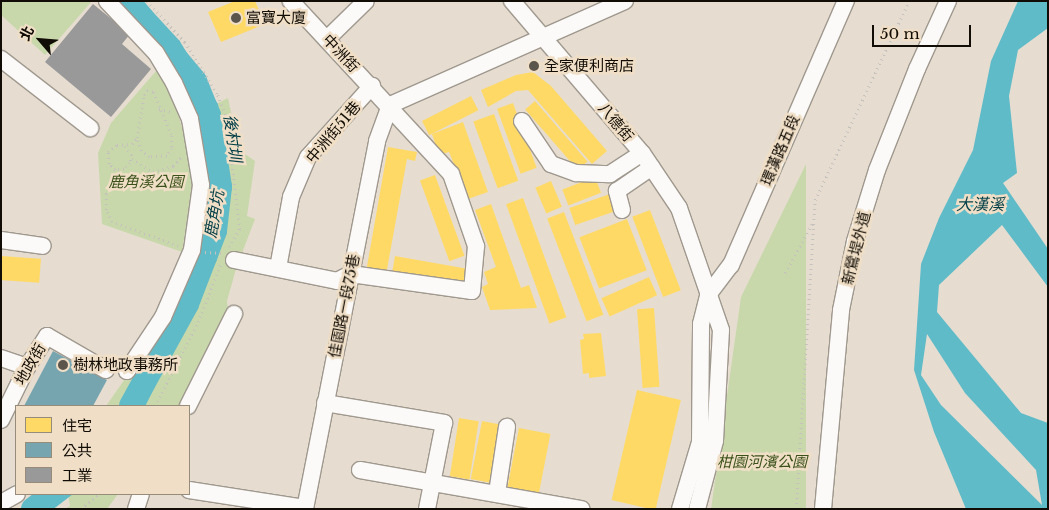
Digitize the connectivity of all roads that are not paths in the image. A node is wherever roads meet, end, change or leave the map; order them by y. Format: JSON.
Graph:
{"nodes":[{"id":1,"x":107,"y":1,"type":"edge"},
{"id":2,"x":291,"y":1,"type":"edge"},
{"id":3,"x":366,"y":1,"type":"edge"},
{"id":4,"x":512,"y":1,"type":"edge"},
{"id":5,"x":625,"y":1,"type":"edge"},
{"id":6,"x":846,"y":1,"type":"edge"},
{"id":7,"x":948,"y":1,"type":"edge"},
{"id":8,"x":545,"y":38,"type":"junction"},
{"id":9,"x":327,"y":39,"type":"junction"},
{"id":10,"x":1,"y":59,"type":"edge"},
{"id":11,"x":372,"y":86,"type":"junction"},
{"id":12,"x":390,"y":105,"type":"junction"},
{"id":13,"x":522,"y":121,"type":"dead end"},
{"id":14,"x":90,"y":128,"type":"dead end"},
{"id":15,"x":642,"y":153,"type":"junction"},
{"id":16,"x":652,"y":167,"type":"junction"},
{"id":17,"x":622,"y":210,"type":"dead end"},
{"id":18,"x":1,"y":240,"type":"edge"},
{"id":19,"x":43,"y":246,"type":"dead end"},
{"id":20,"x":229,"y":257,"type":"road end"},
{"id":21,"x":278,"y":268,"type":"junction"},
{"id":22,"x":351,"y":274,"type":"junction"},
{"id":23,"x":708,"y":295,"type":"junction"},
{"id":24,"x":234,"y":314,"type":"dead end"},
{"id":25,"x":1,"y":358,"type":"edge"},
{"id":26,"x":27,"y":367,"type":"junction"},
{"id":27,"x":106,"y":370,"type":"dead end"},
{"id":28,"x":127,"y":371,"type":"dead end"},
{"id":29,"x":325,"y":403,"type":"junction"},
{"id":30,"x":188,"y":405,"type":"edge"},
{"id":31,"x":1,"y":420,"type":"edge"},
{"id":32,"x":507,"y":427,"type":"dead end"},
{"id":33,"x":715,"y":441,"type":"junction"},
{"id":34,"x":360,"y":470,"type":"dead end"},
{"id":35,"x":432,"y":481,"type":"junction"},
{"id":36,"x":190,"y":490,"type":"edge"},
{"id":37,"x":497,"y":493,"type":"junction"},
{"id":38,"x":15,"y":495,"type":"edge"},
{"id":39,"x":141,"y":495,"type":"edge"},
{"id":40,"x":1,"y":503,"type":"edge"},
{"id":41,"x":136,"y":509,"type":"edge"},
{"id":42,"x":305,"y":509,"type":"edge"},
{"id":43,"x":427,"y":509,"type":"edge"},
{"id":44,"x":582,"y":509,"type":"edge"},
{"id":45,"x":680,"y":509,"type":"edge"},
{"id":46,"x":697,"y":509,"type":"edge"},
{"id":47,"x":708,"y":509,"type":"edge"},
{"id":48,"x":823,"y":509,"type":"edge"}],
"edges":[{"from":1,"to":28,"type":"street"},
{"from":2,"to":9,"type":"street","name":"中洲街"},
{"from":3,"to":9,"type":"street"},
{"from":4,"to":8,"type":"street","name":"八德街"},
{"from":5,"to":8,"type":"street"},
{"from":6,"to":23,"type":"street","name":"環漢路五段"},
{"from":7,"to":48,"type":"street","name":"新鶯堤外道"},
{"from":8,"to":12,"type":"street"},
{"from":8,"to":15,"type":"street","name":"八德街"},
{"from":9,"to":11,"type":"street","name":"中洲街"},
{"from":10,"to":14,"type":"street"},
{"from":11,"to":12,"type":"street","name":"中洲街"},
{"from":11,"to":21,"type":"street","name":"中洲街51巷"},
{"from":12,"to":22,"type":"street","name":"佳園路一段75巷"},
{"from":12,"to":22,"type":"street","name":"中洲街"},
{"from":13,"to":15,"type":"street"},
{"from":15,"to":16,"type":"street","name":"八德街"},
{"from":16,"to":17,"type":"street"},
{"from":16,"to":23,"type":"street","name":"八德街"},
{"from":18,"to":19,"type":"street"},
{"from":20,"to":21,"type":"street"},
{"from":21,"to":22,"type":"street"},
{"from":22,"to":29,"type":"street","name":"佳園路一段75巷"},
{"from":23,"to":33,"type":"street","name":"八德街"},
{"from":23,"to":45,"type":"street"},
{"from":24,"to":30,"type":"street"},
{"from":25,"to":26,"type":"street"},
{"from":26,"to":27,"type":"street","name":"地政街"},
{"from":26,"to":31,"type":"street","name":"地政街"},
{"from":29,"to":35,"type":"street"},
{"from":29,"to":42,"type":"street","name":"佳園路一段75巷"},
{"from":32,"to":37,"type":"street"},
{"from":33,"to":46,"type":"street","name":"八德街"},
{"from":33,"to":47,"type":"street"},
{"from":34,"to":35,"type":"street"},
{"from":35,"to":37,"type":"street"},
{"from":35,"to":43,"type":"street"},
{"from":36,"to":42,"type":"street"},
{"from":37,"to":44,"type":"street"},
{"from":38,"to":40,"type":"street"},
{"from":39,"to":41,"type":"street"}]}
